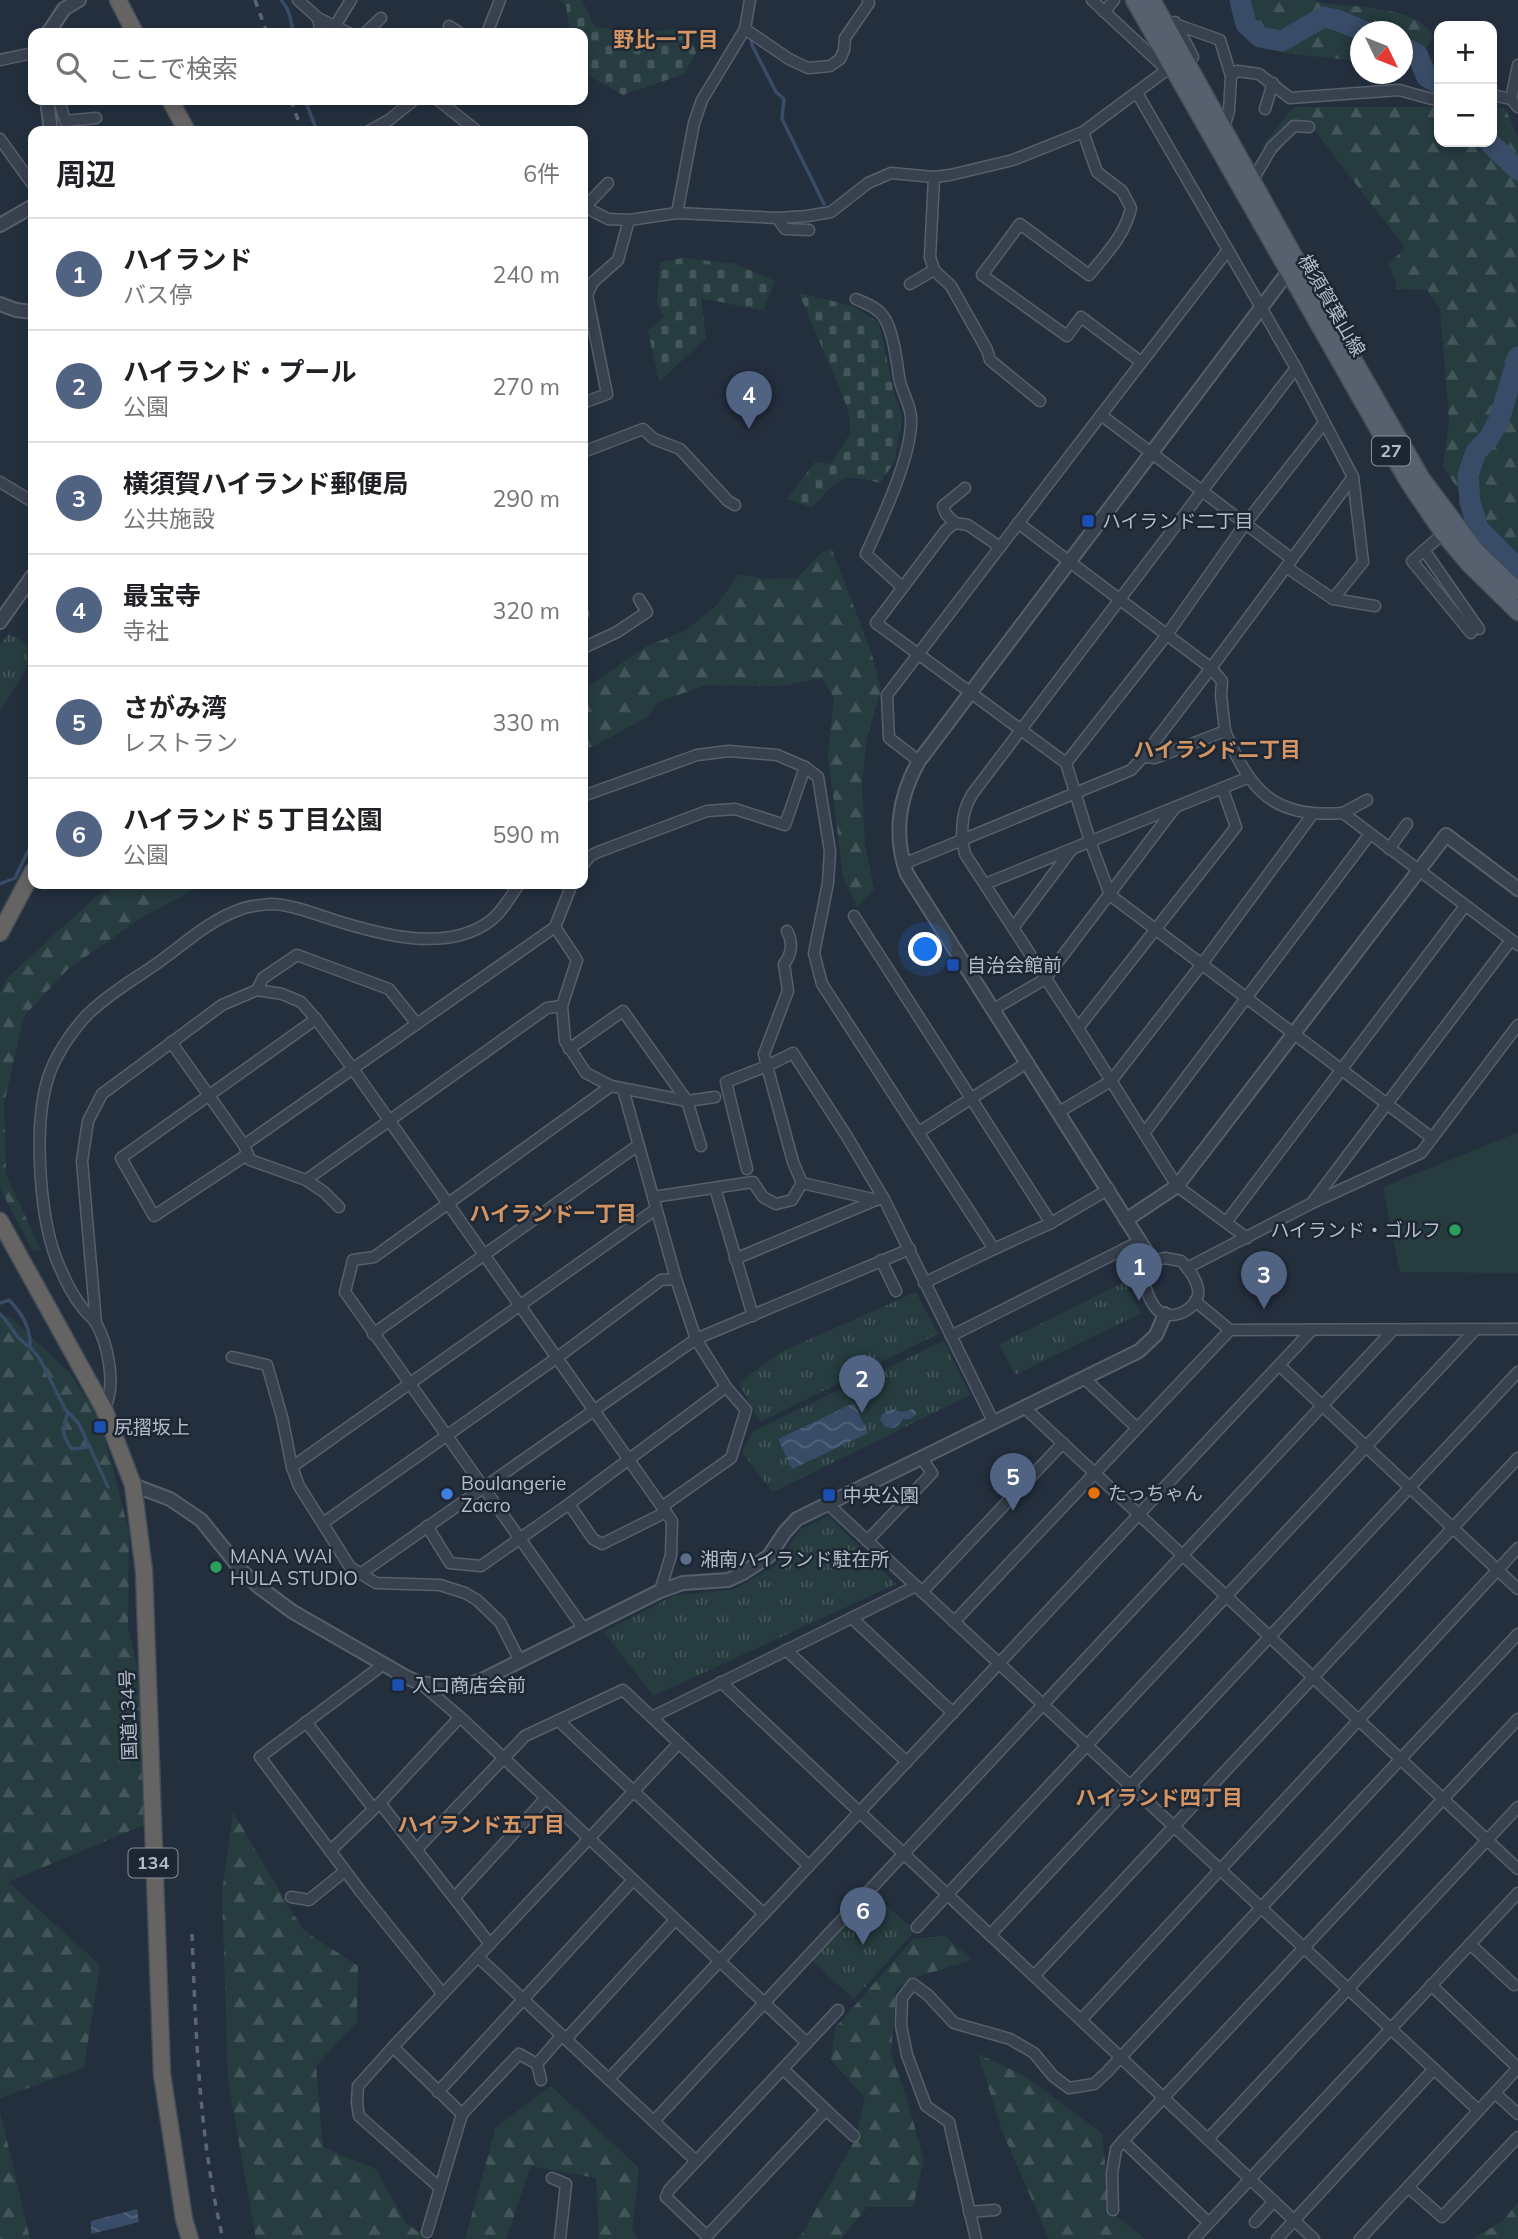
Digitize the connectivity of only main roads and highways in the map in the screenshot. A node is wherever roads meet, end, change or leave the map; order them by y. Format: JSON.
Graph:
{"nodes":[{"id":1,"x":118,"y":0,"type":"edge"},
{"id":2,"x":1134,"y":0,"type":"edge"},
{"id":3,"x":1152,"y":0,"type":"edge"},
{"id":4,"x":132,"y":28,"type":"edge"},
{"id":5,"x":1179,"y":62,"type":"junction"},
{"id":6,"x":173,"y":105,"type":"edge"},
{"id":7,"x":184,"y":126,"type":"edge"},
{"id":8,"x":1249,"y":187,"type":"junction"},
{"id":9,"x":1449,"y":529,"type":"junction"},
{"id":10,"x":1518,"y":591,"type":"edge"},
{"id":11,"x":1518,"y":612,"type":"edge"},
{"id":12,"x":28,"y":880,"type":"edge"},
{"id":13,"x":0,"y":933,"type":"edge"},
{"id":14,"x":0,"y":1221,"type":"edge"},
{"id":15,"x":190,"y":2239,"type":"edge"}],
"edges":[{"from":1,"to":4,"type":"highway"},
{"from":2,"to":5,"type":"main road","name":"横須賀葉山線","number":"27"},
{"from":3,"to":5,"type":"main road","name":"横須賀葉山線","number":"27"},
{"from":5,"to":8,"type":"main road","name":"横須賀葉山線","number":"27"},
{"from":5,"to":8,"type":"main road","name":"横須賀葉山線","number":"27"},
{"from":6,"to":7,"type":"highway"},
{"from":8,"to":9,"type":"main road","name":"横須賀葉山線","number":"27"},
{"from":9,"to":10,"type":"main road","name":"横須賀葉山線","number":"27"},
{"from":9,"to":11,"type":"main road","name":"横須賀葉山線","number":"27"},
{"from":12,"to":13,"type":"highway"},
{"from":14,"to":15,"type":"highway","name":"国道134号","number":"134"}]}
